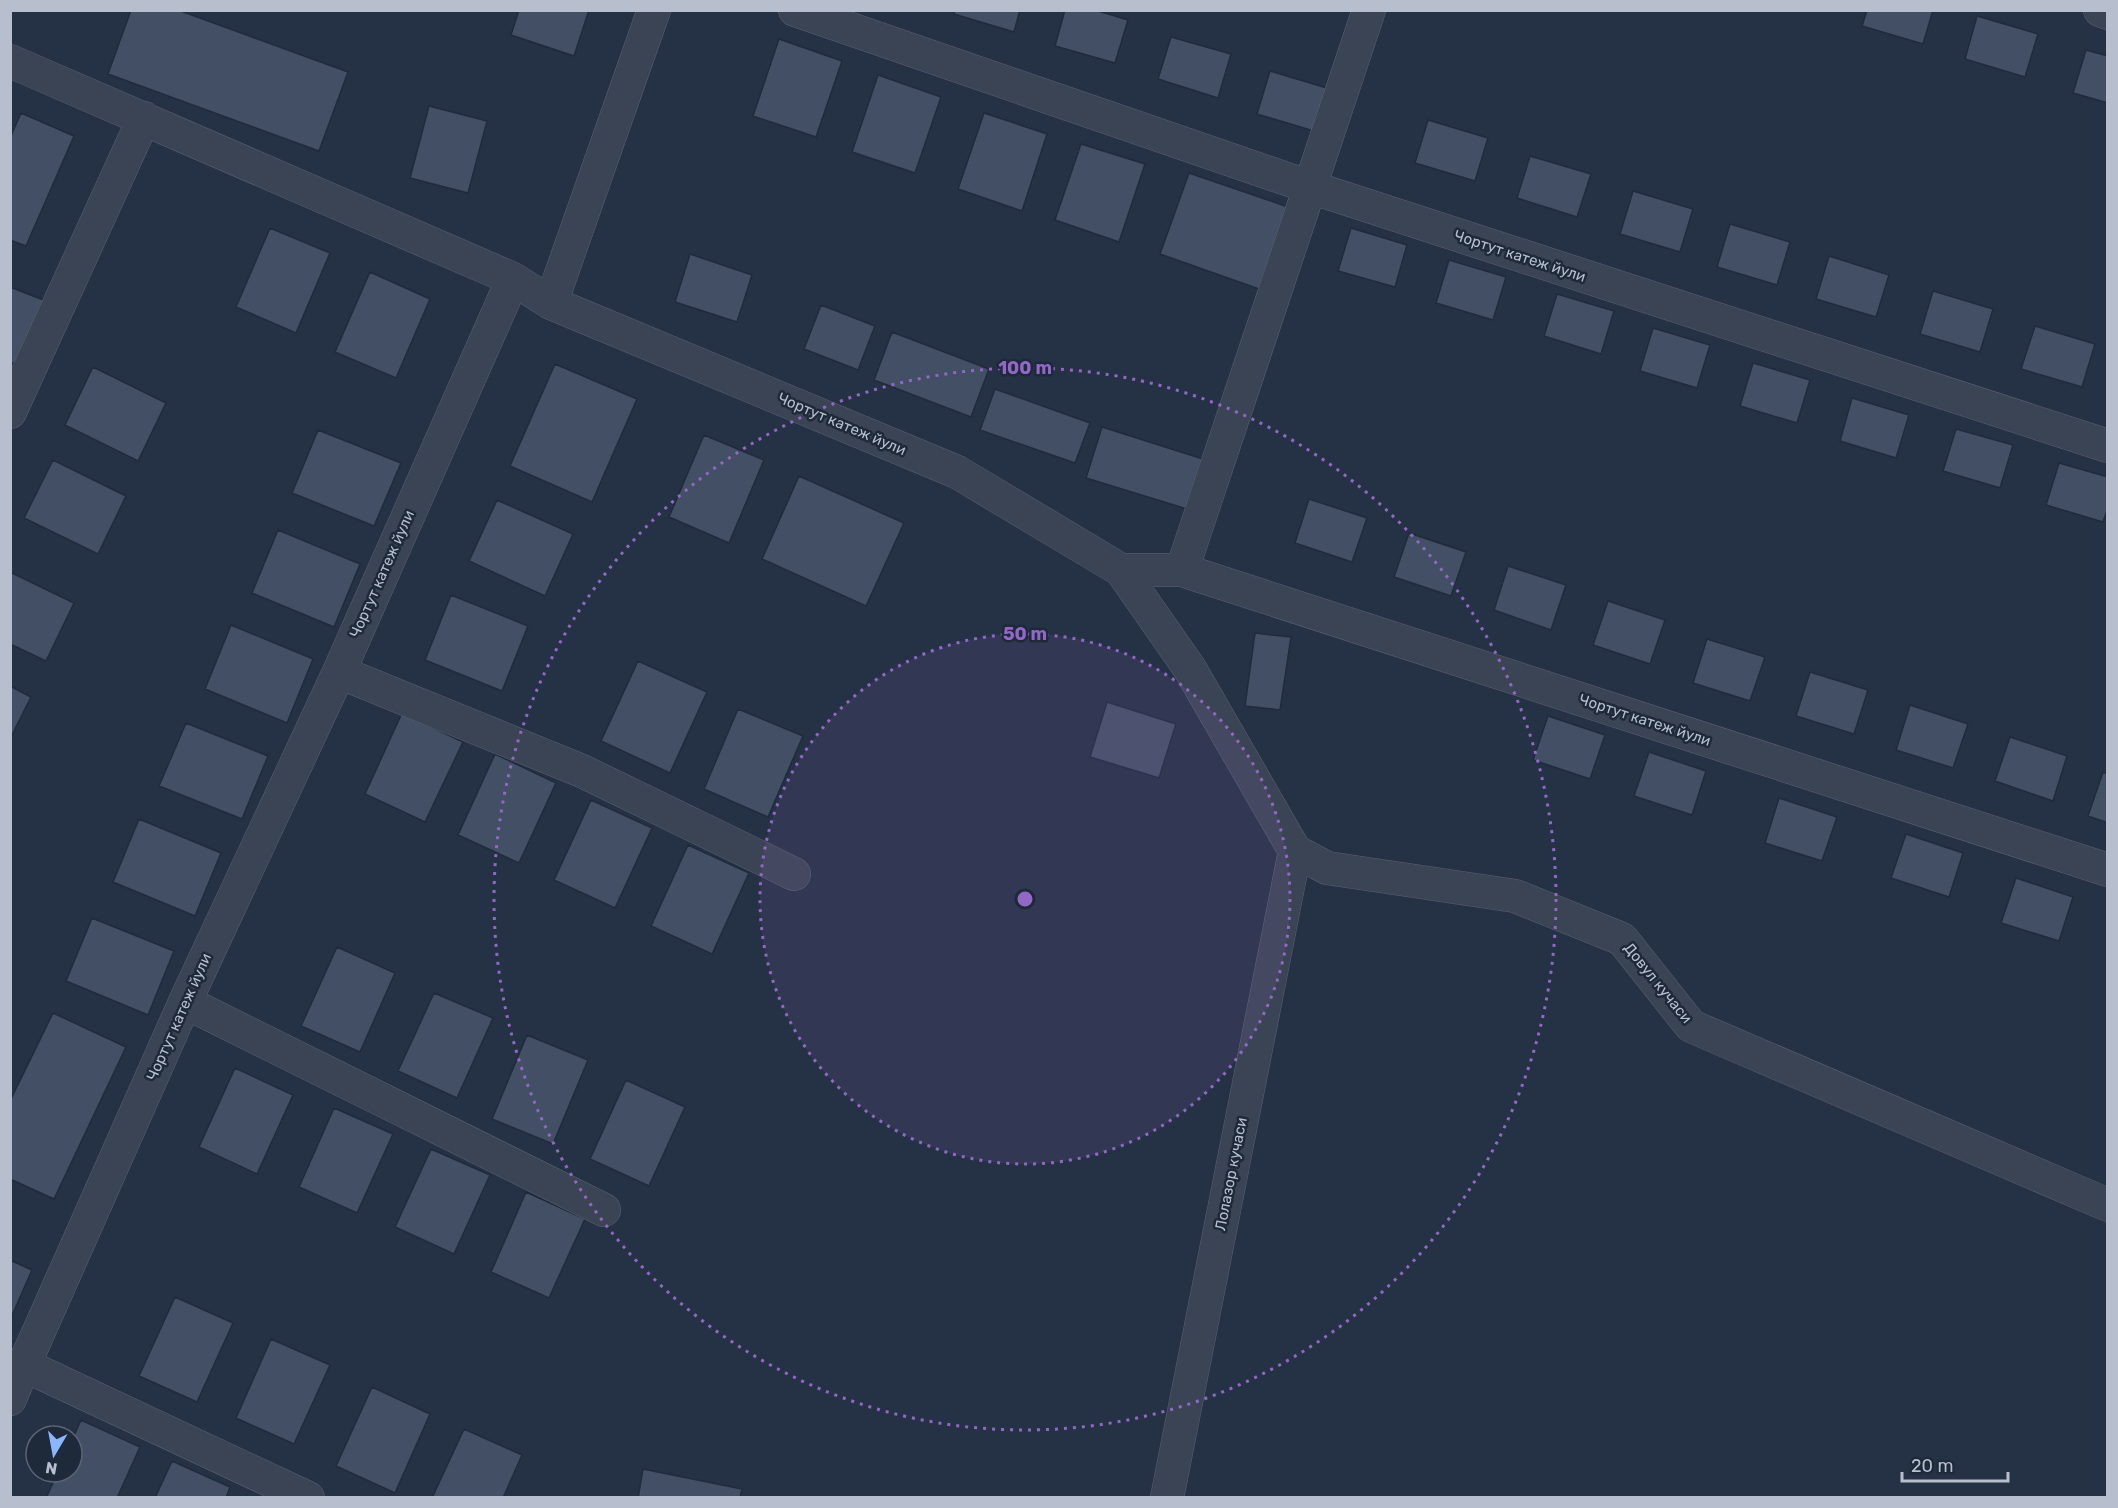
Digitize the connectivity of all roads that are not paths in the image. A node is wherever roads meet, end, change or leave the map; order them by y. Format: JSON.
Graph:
{"nodes":[{"id":1,"x":654,"y":10,"type":"edge"},
{"id":2,"x":795,"y":10,"type":"edge"},
{"id":3,"x":1369,"y":10,"type":"edge"},
{"id":4,"x":2100,"y":10,"type":"edge"},
{"id":5,"x":2108,"y":13,"type":"edge"},
{"id":6,"x":10,"y":61,"type":"edge"},
{"id":7,"x":144,"y":118,"type":"junction"},
{"id":8,"x":1310,"y":188,"type":"junction"},
{"id":9,"x":513,"y":279,"type":"junction"},
{"id":10,"x":551,"y":303,"type":"junction"},
{"id":11,"x":10,"y":412,"type":"edge"},
{"id":12,"x":2108,"y":447,"type":"edge"},
{"id":13,"x":1121,"y":570,"type":"junction"},
{"id":14,"x":1182,"y":570,"type":"junction"},
{"id":15,"x":339,"y":672,"type":"junction"},
{"id":16,"x":1295,"y":850,"type":"junction"},
{"id":17,"x":2108,"y":870,"type":"edge"},
{"id":18,"x":794,"y":873,"type":"dead end"},
{"id":19,"x":185,"y":1002,"type":"junction"},
{"id":20,"x":2108,"y":1205,"type":"edge"},
{"id":21,"x":604,"y":1210,"type":"dead end"},
{"id":22,"x":24,"y":1365,"type":"junction"},
{"id":23,"x":10,"y":1399,"type":"edge"},
{"id":24,"x":308,"y":1497,"type":"edge"},
{"id":25,"x":1167,"y":1497,"type":"edge"}],
"edges":[{"from":1,"to":10,"type":"street"},
{"from":2,"to":8,"type":"street","name":"Чортут катеж йули"},
{"from":3,"to":8,"type":"street"},
{"from":4,"to":5,"type":"street"},
{"from":6,"to":7,"type":"street","name":"Чортут катеж йули"},
{"from":7,"to":9,"type":"street","name":"Чортут катеж йули"},
{"from":7,"to":11,"type":"street"},
{"from":8,"to":12,"type":"street","name":"Чортут катеж йули"},
{"from":8,"to":14,"type":"street"},
{"from":9,"to":10,"type":"street","name":"Чортут катеж йули"},
{"from":9,"to":15,"type":"street","name":"Чортут катеж йули"},
{"from":10,"to":13,"type":"street","name":"Чортут катеж йули"},
{"from":13,"to":14,"type":"street","name":"Чортут катеж йули"},
{"from":13,"to":16,"type":"street","name":"Чортут катеж йули"},
{"from":14,"to":17,"type":"street","name":"Чортут катеж йули"},
{"from":15,"to":18,"type":"street"},
{"from":15,"to":19,"type":"street","name":"Чортут катеж йули"},
{"from":16,"to":20,"type":"street","name":"Довул кучаси"},
{"from":16,"to":25,"type":"street","name":"Лолазор кучаси"},
{"from":19,"to":21,"type":"street"},
{"from":19,"to":22,"type":"street","name":"Чортут катеж йули"},
{"from":22,"to":23,"type":"street","name":"Чортут катеж йули"},
{"from":22,"to":24,"type":"street"}]}
